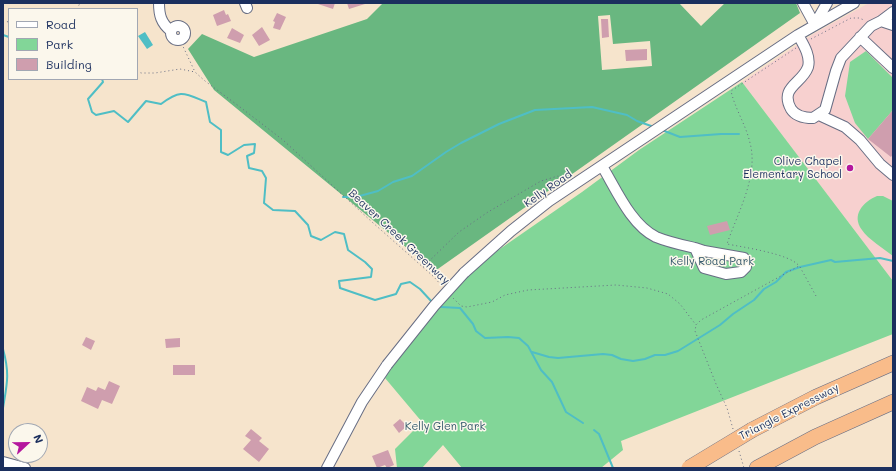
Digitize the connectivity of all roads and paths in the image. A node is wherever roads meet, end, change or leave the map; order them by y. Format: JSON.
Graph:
{"nodes":[{"id":1,"x":159,"y":3,"type":"edge"},
{"id":2,"x":803,"y":3,"type":"edge"},
{"id":3,"x":827,"y":3,"type":"edge"},
{"id":4,"x":854,"y":3,"type":"edge"},
{"id":5,"x":893,"y":12,"type":"edge"},
{"id":6,"x":881,"y":21,"type":"junction"},
{"id":7,"x":866,"y":22,"type":"dead end"},
{"id":8,"x":815,"y":25,"type":"junction"},
{"id":9,"x":893,"y":25,"type":"edge"},
{"id":10,"x":798,"y":35,"type":"junction"},
{"id":11,"x":860,"y":37,"type":"junction"},
{"id":12,"x":180,"y":40,"type":"joint"},
{"id":13,"x":809,"y":40,"type":"dead end"},
{"id":14,"x":795,"y":48,"type":"dead end"},
{"id":15,"x":893,"y":68,"type":"edge"},
{"id":16,"x":138,"y":72,"type":"edge"},
{"id":17,"x":195,"y":72,"type":"junction"},
{"id":18,"x":820,"y":115,"type":"junction"},
{"id":19,"x":602,"y":166,"type":"junction"},
{"id":20,"x":893,"y":175,"type":"edge"},
{"id":21,"x":571,"y":187,"type":"junction"},
{"id":22,"x":695,"y":248,"type":"junction"},
{"id":23,"x":799,"y":266,"type":"junction"},
{"id":24,"x":423,"y":267,"type":"junction"},
{"id":25,"x":444,"y":288,"type":"dead end"},
{"id":26,"x":816,"y":296,"type":"dead end"},
{"id":27,"x":452,"y":298,"type":"dead end"},
{"id":28,"x":696,"y":325,"type":"junction"},
{"id":29,"x":893,"y":363,"type":"edge"},
{"id":30,"x":893,"y":402,"type":"edge"},
{"id":31,"x":727,"y":408,"type":"dead end"},
{"id":32,"x":3,"y":462,"type":"edge"},
{"id":33,"x":759,"y":467,"type":"edge"},
{"id":34,"x":24,"y":468,"type":"edge"},
{"id":35,"x":327,"y":468,"type":"edge"},
{"id":36,"x":689,"y":468,"type":"edge"}],
"edges":[{"from":1,"to":12,"type":"street"},
{"from":2,"to":8,"type":"street"},
{"from":3,"to":8,"type":"street"},
{"from":4,"to":8,"type":"street","name":"Kelly Road"},
{"from":5,"to":6,"type":"street"},
{"from":6,"to":9,"type":"street"},
{"from":6,"to":11,"type":"street"},
{"from":7,"to":13,"type":"path"},
{"from":8,"to":10,"type":"street","name":"Kelly Road"},
{"from":10,"to":18,"type":"street"},
{"from":10,"to":19,"type":"street","name":"Kelly Road"},
{"from":11,"to":15,"type":"street"},
{"from":11,"to":18,"type":"street"},
{"from":12,"to":17,"type":"path"},
{"from":14,"to":23,"type":"path"},
{"from":16,"to":17,"type":"path"},
{"from":17,"to":24,"type":"path","name":"Beaver Creek Greenway"},
{"from":18,"to":20,"type":"street"},
{"from":19,"to":21,"type":"street","name":"Kelly Road"},
{"from":19,"to":22,"type":"street"},
{"from":21,"to":24,"type":"path"},
{"from":21,"to":35,"type":"street","name":"Kelly Road","bridge":true},
{"from":22,"to":22,"type":"street"},
{"from":23,"to":26,"type":"path"},
{"from":23,"to":28,"type":"path"},
{"from":24,"to":25,"type":"path","name":"Beaver Creek Greenway"},
{"from":27,"to":28,"type":"path","name":"Beaver Creek Greenway"},
{"from":28,"to":31,"type":"path"},
{"from":29,"to":36,"type":"highway","name":"Triangle Expressway","bridge":true},
{"from":30,"to":33,"type":"highway"},
{"from":32,"to":34,"type":"street"}]}
